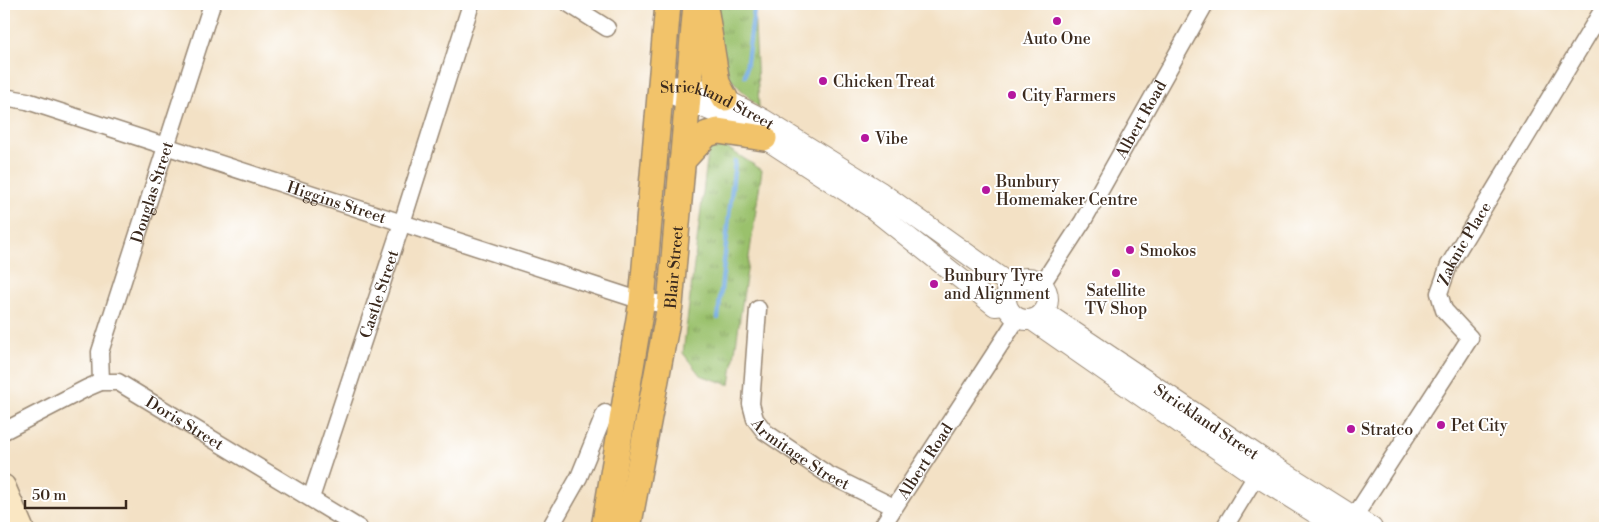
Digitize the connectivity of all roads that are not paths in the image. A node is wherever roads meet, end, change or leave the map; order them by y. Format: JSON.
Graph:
{"nodes":[{"id":1,"x":212,"y":4,"type":"edge"},
{"id":2,"x":471,"y":4,"type":"edge"},
{"id":3,"x":569,"y":4,"type":"edge"},
{"id":4,"x":668,"y":4,"type":"edge"},
{"id":5,"x":696,"y":4,"type":"edge"},
{"id":6,"x":702,"y":4,"type":"edge"},
{"id":7,"x":1205,"y":4,"type":"edge"},
{"id":8,"x":1605,"y":6,"type":"edge"},
{"id":9,"x":607,"y":28,"type":"dead end"},
{"id":10,"x":661,"y":87,"type":"junction"},
{"id":11,"x":688,"y":94,"type":"junction"},
{"id":12,"x":4,"y":97,"type":"edge"},
{"id":13,"x":725,"y":98,"type":"junction"},
{"id":14,"x":764,"y":138,"type":"junction"},
{"id":15,"x":167,"y":147,"type":"junction"},
{"id":16,"x":682,"y":162,"type":"junction"},
{"id":17,"x":402,"y":222,"type":"junction"},
{"id":18,"x":1016,"y":281,"type":"junction"},
{"id":19,"x":1042,"y":284,"type":"junction"},
{"id":20,"x":642,"y":301,"type":"junction"},
{"id":21,"x":670,"y":305,"type":"junction"},
{"id":22,"x":758,"y":309,"type":"dead end"},
{"id":23,"x":1025,"y":314,"type":"junction"},
{"id":24,"x":101,"y":382,"type":"junction"},
{"id":25,"x":605,"y":412,"type":"dead end"},
{"id":26,"x":4,"y":431,"type":"edge"},
{"id":27,"x":1261,"y":468,"type":"junction"},
{"id":28,"x":4,"y":486,"type":"edge"},
{"id":29,"x":311,"y":498,"type":"junction"},
{"id":30,"x":894,"y":508,"type":"junction"},
{"id":31,"x":1347,"y":524,"type":"edge"},
{"id":32,"x":22,"y":528,"type":"edge"},
{"id":33,"x":359,"y":528,"type":"edge"},
{"id":34,"x":550,"y":528,"type":"edge"},
{"id":35,"x":604,"y":528,"type":"edge"},
{"id":36,"x":628,"y":528,"type":"edge"},
{"id":37,"x":881,"y":528,"type":"edge"},
{"id":38,"x":1224,"y":528,"type":"edge"},
{"id":39,"x":1372,"y":528,"type":"edge"}],
"edges":[{"from":1,"to":15,"type":"street","name":"Douglas Street"},
{"from":2,"to":17,"type":"street","name":"Castle Street"},
{"from":3,"to":9,"type":"street"},
{"from":4,"to":10,"type":"main road","name":"Blair Street"},
{"from":5,"to":11,"type":"main road","name":"Blair Street"},
{"from":6,"to":13,"type":"main road"},
{"from":7,"to":19,"type":"street","name":"Albert Road"},
{"from":8,"to":31,"type":"street","name":"Zaknic Place"},
{"from":10,"to":11,"type":"street","name":"Strickland Street"},
{"from":10,"to":20,"type":"main road","name":"Blair Street"},
{"from":11,"to":13,"type":"street","name":"Strickland Street"},
{"from":11,"to":14,"type":"street","name":"Strickland Street"},
{"from":11,"to":16,"type":"main road","name":"Blair Street"},
{"from":12,"to":15,"type":"street","name":"Higgins Street"},
{"from":13,"to":18,"type":"street","name":"Strickland Street"},
{"from":14,"to":16,"type":"main road"},
{"from":14,"to":23,"type":"street","name":"Strickland Street"},
{"from":15,"to":17,"type":"street","name":"Higgins Street"},
{"from":15,"to":24,"type":"street","name":"Douglas Street"},
{"from":16,"to":21,"type":"main road","name":"Blair Street"},
{"from":17,"to":20,"type":"street","name":"Higgins Street"},
{"from":17,"to":29,"type":"street","name":"Castle Street"},
{"from":18,"to":19,"type":"street","name":"Strickland Street"},
{"from":18,"to":23,"type":"street"},
{"from":19,"to":23,"type":"street"},
{"from":20,"to":21,"type":"street","name":"Higgins Street"},
{"from":20,"to":35,"type":"main road","name":"Blair Street"},
{"from":21,"to":36,"type":"main road","name":"Blair Street"},
{"from":22,"to":30,"type":"street","name":"Armitage Street"},
{"from":23,"to":27,"type":"street","name":"Strickland Street"},
{"from":23,"to":30,"type":"street","name":"Albert Road"},
{"from":24,"to":26,"type":"street"},
{"from":24,"to":29,"type":"street","name":"Doris Street"},
{"from":25,"to":34,"type":"street"},
{"from":27,"to":31,"type":"street","name":"Strickland Street"},
{"from":27,"to":38,"type":"street"},
{"from":28,"to":32,"type":"main road"},
{"from":29,"to":33,"type":"street","name":"Doris Street"},
{"from":30,"to":37,"type":"street","name":"Albert Road"},
{"from":31,"to":39,"type":"street","name":"Strickland Street"}]}
